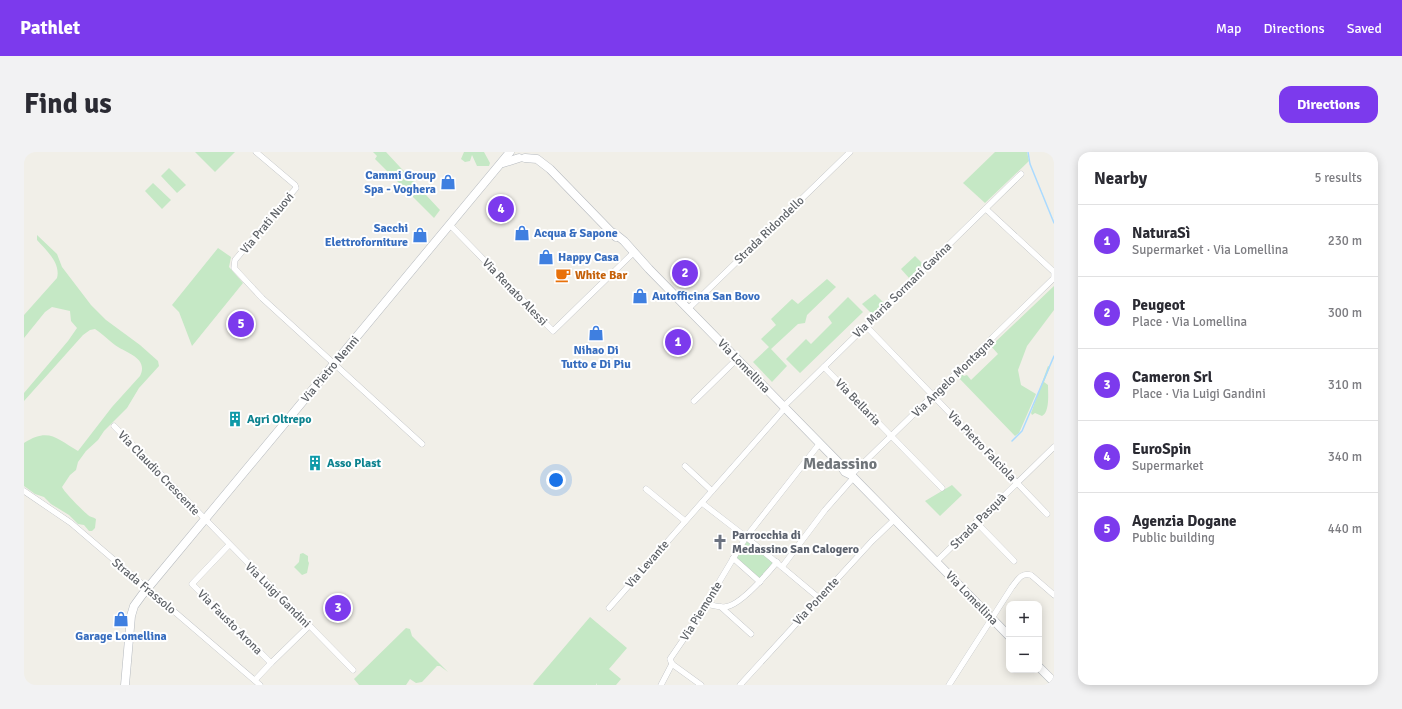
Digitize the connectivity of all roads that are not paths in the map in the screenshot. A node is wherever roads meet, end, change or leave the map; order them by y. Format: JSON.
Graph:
{"nodes":[{"id":1,"x":256,"y":152,"type":"edge"},
{"id":2,"x":510,"y":152,"type":"edge"},
{"id":3,"x":535,"y":152,"type":"edge"},
{"id":4,"x":850,"y":152,"type":"edge"},
{"id":5,"x":522,"y":155,"type":"edge"},
{"id":6,"x":502,"y":163,"type":"junction"},
{"id":7,"x":1021,"y":174,"type":"dead end"},
{"id":8,"x":568,"y":186,"type":"junction"},
{"id":9,"x":986,"y":209,"type":"junction"},
{"id":10,"x":450,"y":225,"type":"junction"},
{"id":11,"x":614,"y":233,"type":"junction"},
{"id":12,"x":632,"y":254,"type":"junction"},
{"id":13,"x":649,"y":269,"type":"junction"},
{"id":14,"x":1054,"y":277,"type":"edge"},
{"id":15,"x":688,"y":309,"type":"junction"},
{"id":16,"x":866,"y":326,"type":"junction"},
{"id":17,"x":737,"y":359,"type":"junction"},
{"id":18,"x":335,"y":364,"type":"junction"},
{"id":19,"x":824,"y":367,"type":"junction"},
{"id":20,"x":933,"y":395,"type":"junction"},
{"id":21,"x":694,"y":401,"type":"dead end"},
{"id":22,"x":785,"y":407,"type":"junction"},
{"id":23,"x":114,"y":426,"type":"dead end"},
{"id":24,"x":892,"y":436,"type":"junction"},
{"id":25,"x":820,"y":443,"type":"junction"},
{"id":26,"x":422,"y":444,"type":"dead end"},
{"id":27,"x":1054,"y":446,"type":"edge"},
{"id":28,"x":685,"y":466,"type":"dead end"},
{"id":29,"x":852,"y":476,"type":"junction"},
{"id":30,"x":1016,"y":482,"type":"junction"},
{"id":31,"x":646,"y":488,"type":"dead end"},
{"id":32,"x":942,"y":488,"type":"dead end"},
{"id":33,"x":24,"y":491,"type":"edge"},
{"id":34,"x":712,"y":491,"type":"junction"},
{"id":35,"x":702,"y":503,"type":"junction"},
{"id":36,"x":1047,"y":514,"type":"dead end"},
{"id":37,"x":204,"y":519,"type":"junction"},
{"id":38,"x":895,"y":519,"type":"junction"},
{"id":39,"x":685,"y":521,"type":"junction"},
{"id":40,"x":976,"y":522,"type":"junction"},
{"id":41,"x":746,"y":537,"type":"junction"},
{"id":42,"x":229,"y":546,"type":"junction"},
{"id":43,"x":733,"y":558,"type":"junction"},
{"id":44,"x":1014,"y":561,"type":"dead end"},
{"id":45,"x":777,"y":562,"type":"junction"},
{"id":46,"x":936,"y":562,"type":"junction"},
{"id":47,"x":782,"y":567,"type":"junction"},
{"id":48,"x":760,"y":582,"type":"junction"},
{"id":49,"x":147,"y":589,"type":"junction"},
{"id":50,"x":1054,"y":595,"type":"edge"},
{"id":51,"x":819,"y":598,"type":"junction"},
{"id":52,"x":706,"y":604,"type":"junction"},
{"id":53,"x":720,"y":606,"type":"junction"},
{"id":54,"x":609,"y":608,"type":"dead end"},
{"id":55,"x":992,"y":618,"type":"junction"},
{"id":56,"x":309,"y":626,"type":"junction"},
{"id":57,"x":1006,"y":633,"type":"edge"},
{"id":58,"x":751,"y":634,"type":"dead end"},
{"id":59,"x":271,"y":663,"type":"junction"},
{"id":60,"x":672,"y":664,"type":"junction"},
{"id":61,"x":353,"y":670,"type":"dead end"},
{"id":62,"x":1042,"y":670,"type":"edge"},
{"id":63,"x":254,"y":680,"type":"junction"},
{"id":64,"x":1054,"y":682,"type":"edge"},
{"id":65,"x":125,"y":685,"type":"edge"},
{"id":66,"x":260,"y":685,"type":"edge"},
{"id":67,"x":661,"y":685,"type":"edge"},
{"id":68,"x":701,"y":685,"type":"edge"},
{"id":69,"x":740,"y":685,"type":"edge"},
{"id":70,"x":949,"y":685,"type":"edge"}],
"edges":[{"from":1,"to":18,"type":"street","name":"Via Prati Nuovi"},
{"from":2,"to":6,"type":"main road","name":"Via Pietro Nenni"},
{"from":3,"to":8,"type":"main road","name":"Via Lomellina"},
{"from":4,"to":15,"type":"street","name":"Strada Ridondello"},
{"from":5,"to":6,"type":"main road"},
{"from":5,"to":8,"type":"main road","name":"Via Lomellina"},
{"from":6,"to":10,"type":"main road","name":"Via Pietro Nenni"},
{"from":7,"to":9,"type":"street","name":"Via Maria Sormani Gavina"},
{"from":8,"to":11,"type":"main road","name":"Via Lomellina"},
{"from":9,"to":14,"type":"street"},
{"from":9,"to":16,"type":"street","name":"Via Maria Sormani Gavina"},
{"from":10,"to":12,"type":"street","name":"Via Renato Alessi"},
{"from":10,"to":18,"type":"main road","name":"Via Pietro Nenni"},
{"from":11,"to":12,"type":"main road","name":"Via Lomellina"},
{"from":11,"to":13,"type":"main road","name":"Via Lomellina"},
{"from":12,"to":13,"type":"main road","name":"Via Lomellina"},
{"from":13,"to":15,"type":"main road","name":"Via Lomellina"},
{"from":14,"to":20,"type":"street","name":"Via Angelo Montagna"},
{"from":15,"to":17,"type":"main road","name":"Via Lomellina"},
{"from":16,"to":19,"type":"street","name":"Via Maria Sormani Gavina"},
{"from":16,"to":20,"type":"street","name":"Via Pietro Falciola"},
{"from":17,"to":21,"type":"street"},
{"from":17,"to":22,"type":"main road","name":"Via Lomellina"},
{"from":18,"to":26,"type":"street"},
{"from":18,"to":37,"type":"main road","name":"Via Pietro Nenni"},
{"from":19,"to":22,"type":"street","name":"Via Maria Sormani Gavina"},
{"from":19,"to":24,"type":"street","name":"Via Bellaria"},
{"from":20,"to":24,"type":"street","name":"Via Angelo Montagna"},
{"from":20,"to":30,"type":"street","name":"Via Pietro Falciola"},
{"from":22,"to":25,"type":"main road","name":"Via Lomellina"},
{"from":22,"to":34,"type":"street","name":"Via Maria Sormani Gavina"},
{"from":23,"to":37,"type":"street","name":"Via Claudio Crescente"},
{"from":24,"to":29,"type":"street","name":"Via Angelo Montagna"},
{"from":24,"to":32,"type":"street","name":"Via Bellaria"},
{"from":25,"to":29,"type":"main road","name":"Via Lomellina"},
{"from":25,"to":41,"type":"street"},
{"from":27,"to":30,"type":"street","name":"Strada Pasquà"},
{"from":28,"to":34,"type":"street"},
{"from":29,"to":38,"type":"main road","name":"Via Lomellina"},
{"from":29,"to":47,"type":"street","name":"Via Angelo Montagna"},
{"from":30,"to":36,"type":"street","name":"Via Pietro Falciola"},
{"from":30,"to":40,"type":"street","name":"Strada Pasquà"},
{"from":31,"to":39,"type":"street"},
{"from":33,"to":49,"type":"street","name":"Strada Frassolo"},
{"from":34,"to":35,"type":"street","name":"Via Levante"},
{"from":35,"to":39,"type":"street","name":"Via Levante"},
{"from":35,"to":41,"type":"street"},
{"from":37,"to":42,"type":"street","name":"Via Luigi Gandini"},
{"from":37,"to":49,"type":"main road","name":"Via Pietro Nenni"},
{"from":38,"to":46,"type":"main road","name":"Via Lomellina"},
{"from":38,"to":51,"type":"street","name":"Via Ponente"},
{"from":39,"to":54,"type":"street","name":"Via Levante"},
{"from":40,"to":44,"type":"street"},
{"from":40,"to":46,"type":"street","name":"Strada Pasquà"},
{"from":41,"to":43,"type":"street","name":"Via Piemonte"},
{"from":41,"to":45,"type":"street"},
{"from":42,"to":56,"type":"street","name":"Via Luigi Gandini"},
{"from":42,"to":59,"type":"street","name":"Via Fausto Arona"},
{"from":43,"to":48,"type":"street"},
{"from":43,"to":52,"type":"street","name":"Via Piemonte"},
{"from":45,"to":47,"type":"street"},
{"from":45,"to":48,"type":"street"},
{"from":46,"to":55,"type":"main road","name":"Via Lomellina"},
{"from":47,"to":51,"type":"street"},
{"from":48,"to":53,"type":"street"},
{"from":49,"to":63,"type":"street","name":"Strada Frassolo"},
{"from":49,"to":65,"type":"main road","name":"Via Pietro Nenni"},
{"from":50,"to":55,"type":"street"},
{"from":51,"to":69,"type":"street","name":"Via Ponente"},
{"from":52,"to":53,"type":"street"},
{"from":52,"to":60,"type":"street","name":"Via Piemonte"},
{"from":53,"to":58,"type":"street"},
{"from":55,"to":57,"type":"main road","name":"Via Lomellina"},
{"from":55,"to":70,"type":"street"},
{"from":56,"to":59,"type":"street","name":"Via Fausto Arona"},
{"from":56,"to":61,"type":"street","name":"Via Luigi Gandini"},
{"from":59,"to":63,"type":"street","name":"Via Fausto Arona"},
{"from":60,"to":67,"type":"street"},
{"from":60,"to":68,"type":"street"},
{"from":62,"to":64,"type":"main road"},
{"from":63,"to":66,"type":"street","name":"Strada Frassolo"}]}
